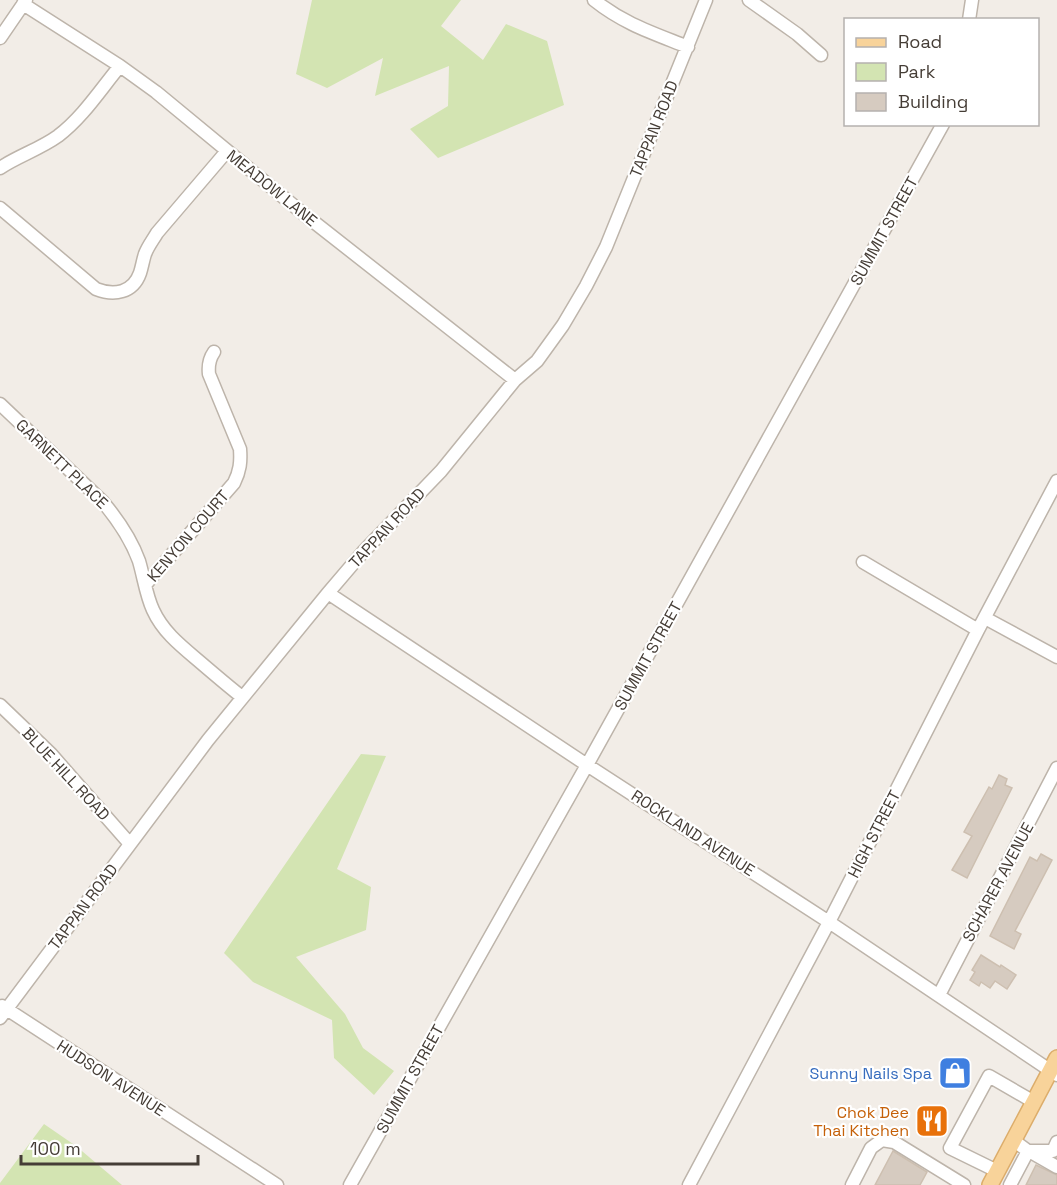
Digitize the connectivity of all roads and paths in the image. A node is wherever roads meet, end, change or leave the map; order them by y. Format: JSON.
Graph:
{"nodes":[{"id":1,"x":594,"y":0,"type":"edge"},
{"id":2,"x":706,"y":0,"type":"edge"},
{"id":3,"x":749,"y":0,"type":"edge"},
{"id":4,"x":972,"y":0,"type":"edge"},
{"id":5,"x":25,"y":2,"type":"edge"},
{"id":6,"x":969,"y":18,"type":"edge"},
{"id":7,"x":0,"y":38,"type":"edge"},
{"id":8,"x":688,"y":46,"type":"junction"},
{"id":9,"x":821,"y":55,"type":"dead end"},
{"id":10,"x":120,"y":66,"type":"junction"},
{"id":11,"x":942,"y":126,"type":"edge"},
{"id":12,"x":227,"y":151,"type":"junction"},
{"id":13,"x":0,"y":168,"type":"edge"},
{"id":14,"x":0,"y":208,"type":"edge"},
{"id":15,"x":214,"y":352,"type":"dead end"},
{"id":16,"x":514,"y":380,"type":"junction"},
{"id":17,"x":0,"y":404,"type":"edge"},
{"id":18,"x":1057,"y":481,"type":"edge"},
{"id":19,"x":863,"y":562,"type":"dead end"},
{"id":20,"x":145,"y":585,"type":"junction"},
{"id":21,"x":328,"y":593,"type":"junction"},
{"id":22,"x":985,"y":618,"type":"junction"},
{"id":23,"x":978,"y":630,"type":"junction"},
{"id":24,"x":1057,"y":657,"type":"edge"},
{"id":25,"x":242,"y":698,"type":"junction"},
{"id":26,"x":0,"y":705,"type":"edge"},
{"id":27,"x":587,"y":765,"type":"junction"},
{"id":28,"x":1057,"y":768,"type":"edge"},
{"id":29,"x":130,"y":844,"type":"junction"},
{"id":30,"x":829,"y":922,"type":"junction"},
{"id":31,"x":939,"y":995,"type":"junction"},
{"id":32,"x":2,"y":1011,"type":"edge"},
{"id":33,"x":1055,"y":1068,"type":"edge"},
{"id":34,"x":1034,"y":1102,"type":"junction"},
{"id":35,"x":1013,"y":1140,"type":"junction"},
{"id":36,"x":1057,"y":1142,"type":"edge"},
{"id":37,"x":1028,"y":1151,"type":"junction"},
{"id":38,"x":1057,"y":1167,"type":"edge"},
{"id":39,"x":993,"y":1178,"type":"edge"},
{"id":40,"x":945,"y":1180,"type":"edge"},
{"id":41,"x":277,"y":1185,"type":"edge"},
{"id":42,"x":350,"y":1185,"type":"edge"},
{"id":43,"x":689,"y":1185,"type":"edge"},
{"id":44,"x":852,"y":1185,"type":"edge"},
{"id":45,"x":964,"y":1185,"type":"edge"},
{"id":46,"x":1010,"y":1185,"type":"edge"}],
"edges":[{"from":1,"to":8,"type":"street"},
{"from":2,"to":8,"type":"street","name":"TAPPAN ROAD"},
{"from":3,"to":9,"type":"street"},
{"from":4,"to":6,"type":"street"},
{"from":5,"to":7,"type":"street"},
{"from":5,"to":10,"type":"street","name":"MEADOW LANE"},
{"from":8,"to":16,"type":"street","name":"TAPPAN ROAD"},
{"from":10,"to":12,"type":"street","name":"MEADOW LANE"},
{"from":10,"to":13,"type":"street"},
{"from":11,"to":27,"type":"street","name":"SUMMIT STREET"},
{"from":12,"to":14,"type":"street"},
{"from":12,"to":16,"type":"street","name":"MEADOW LANE"},
{"from":15,"to":20,"type":"street","name":"KENYON COURT"},
{"from":16,"to":21,"type":"street","name":"TAPPAN ROAD"},
{"from":17,"to":20,"type":"street","name":"GARNETT PLACE"},
{"from":18,"to":22,"type":"street","name":"HIGH STREET"},
{"from":19,"to":23,"type":"street"},
{"from":20,"to":25,"type":"street","name":"GARNETT PLACE"},
{"from":21,"to":25,"type":"street","name":"TAPPAN ROAD"},
{"from":21,"to":27,"type":"street","name":"ROCKLAND AVENUE"},
{"from":22,"to":23,"type":"street","name":"HIGH STREET"},
{"from":22,"to":24,"type":"street"},
{"from":23,"to":30,"type":"street","name":"HIGH STREET"},
{"from":25,"to":29,"type":"street","name":"TAPPAN ROAD"},
{"from":26,"to":29,"type":"street","name":"BLUE HILL ROAD"},
{"from":27,"to":30,"type":"street","name":"ROCKLAND AVENUE"},
{"from":27,"to":42,"type":"street","name":"SUMMIT STREET"},
{"from":28,"to":31,"type":"street","name":"SCHARER AVENUE"},
{"from":29,"to":32,"type":"street","name":"TAPPAN ROAD"},
{"from":30,"to":31,"type":"street","name":"ROCKLAND AVENUE"},
{"from":30,"to":43,"type":"street","name":"HIGH STREET"},
{"from":31,"to":33,"type":"street","name":"ROCKLAND AVENUE"},
{"from":32,"to":41,"type":"street","name":"HUDSON AVENUE"},
{"from":33,"to":34,"type":"main road"},
{"from":34,"to":35,"type":"main road"},
{"from":34,"to":39,"type":"street"},
{"from":35,"to":37,"type":"street"},
{"from":35,"to":39,"type":"main road"},
{"from":36,"to":37,"type":"street"},
{"from":37,"to":38,"type":"street"},
{"from":37,"to":46,"type":"street"},
{"from":40,"to":44,"type":"street"},
{"from":40,"to":45,"type":"street"}]}
